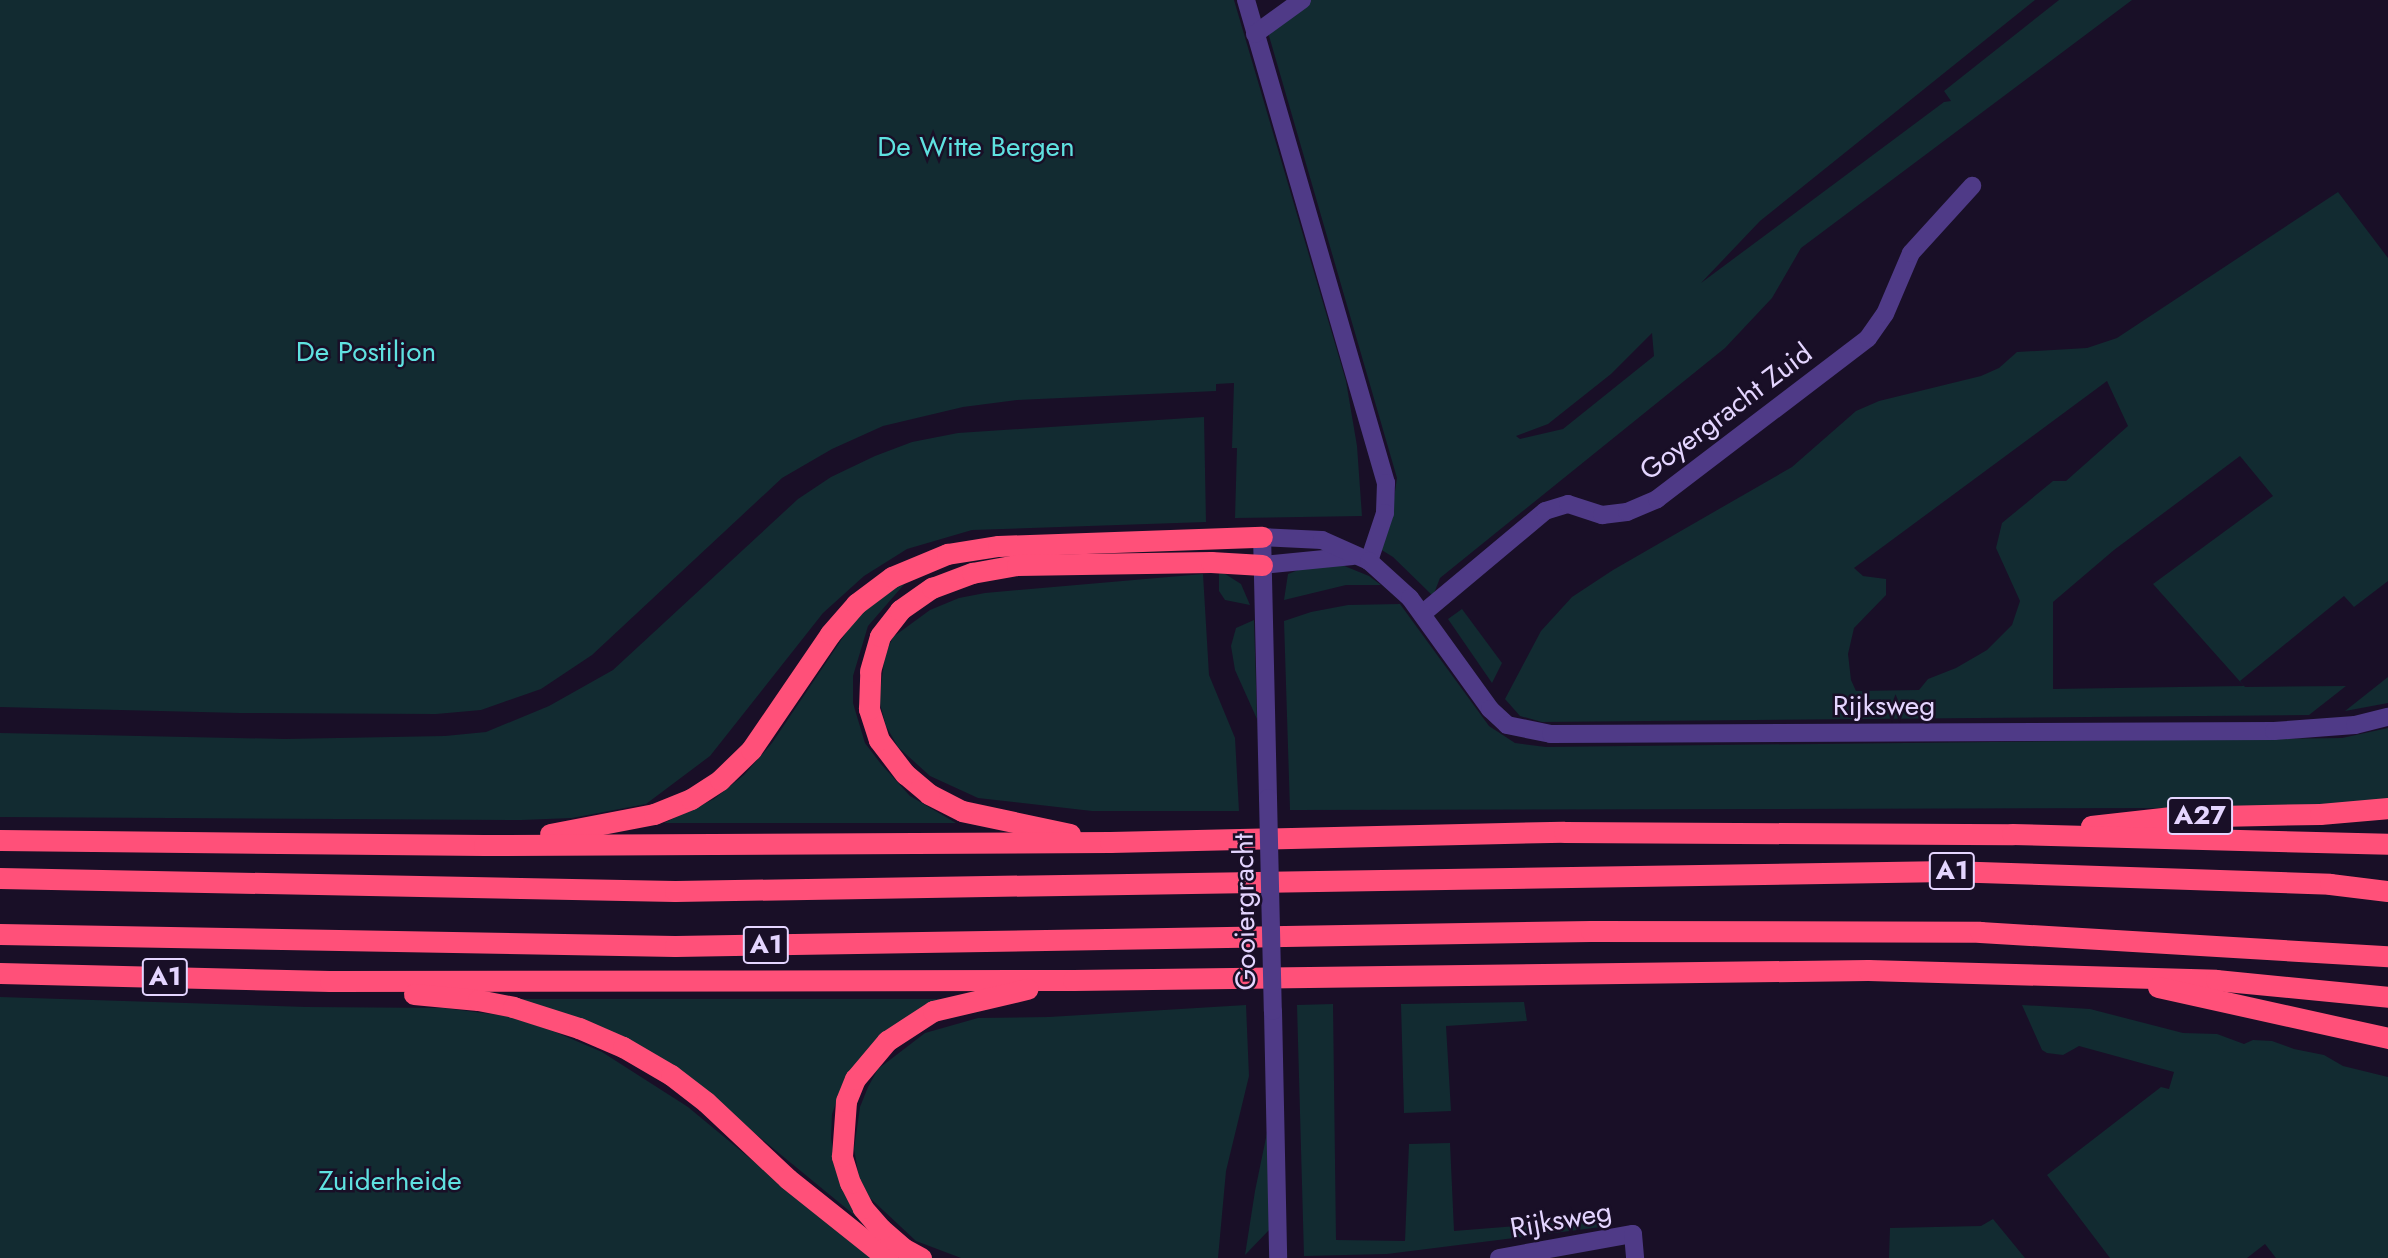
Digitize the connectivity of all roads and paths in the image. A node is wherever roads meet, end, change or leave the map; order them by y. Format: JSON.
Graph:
{"nodes":[{"id":1,"x":1246,"y":0,"type":"edge"},
{"id":2,"x":1302,"y":0,"type":"edge"},
{"id":3,"x":1255,"y":34,"type":"junction"},
{"id":4,"x":1972,"y":186,"type":"dead end"},
{"id":5,"x":1262,"y":537,"type":"junction"},
{"id":6,"x":1363,"y":558,"type":"junction"},
{"id":7,"x":1262,"y":565,"type":"junction"},
{"id":8,"x":1426,"y":619,"type":"junction"},
{"id":9,"x":2388,"y":716,"type":"edge"},
{"id":10,"x":2388,"y":808,"type":"edge"},
{"id":11,"x":2012,"y":834,"type":"junction"},
{"id":12,"x":0,"y":840,"type":"edge"},
{"id":13,"x":1110,"y":842,"type":"junction"},
{"id":14,"x":2388,"y":844,"type":"edge"},
{"id":15,"x":484,"y":845,"type":"junction"},
{"id":16,"x":0,"y":877,"type":"edge"},
{"id":17,"x":2388,"y":891,"type":"edge"},
{"id":18,"x":0,"y":934,"type":"edge"},
{"id":19,"x":2388,"y":956,"type":"edge"},
{"id":20,"x":0,"y":973,"type":"edge"},
{"id":21,"x":2105,"y":976,"type":"junction"},
{"id":22,"x":1073,"y":980,"type":"junction"},
{"id":23,"x":330,"y":981,"type":"junction"},
{"id":24,"x":2388,"y":997,"type":"edge"},
{"id":25,"x":2388,"y":1038,"type":"edge"},
{"id":26,"x":887,"y":1258,"type":"edge"},
{"id":27,"x":920,"y":1258,"type":"edge"},
{"id":28,"x":1279,"y":1258,"type":"edge"},
{"id":29,"x":1499,"y":1258,"type":"edge"},
{"id":30,"x":1635,"y":1258,"type":"edge"}],
"edges":[{"from":1,"to":3,"type":"street"},
{"from":2,"to":3,"type":"street"},
{"from":3,"to":6,"type":"street"},
{"from":4,"to":8,"type":"street","name":"Goyergracht Zuid"},
{"from":5,"to":6,"type":"street"},
{"from":5,"to":7,"type":"street","name":"Gooiergracht"},
{"from":5,"to":15,"type":"highway","number":"A1"},
{"from":6,"to":7,"type":"street"},
{"from":6,"to":8,"type":"street"},
{"from":7,"to":13,"type":"highway","number":"A1"},
{"from":7,"to":28,"type":"street","name":"Gooiergracht","bridge":true},
{"from":8,"to":9,"type":"street","name":"Rijksweg"},
{"from":10,"to":11,"type":"highway","number":"A27"},
{"from":11,"to":13,"type":"highway","number":"A1"},
{"from":11,"to":14,"type":"highway","number":"A1"},
{"from":12,"to":15,"type":"highway","number":"A1"},
{"from":13,"to":15,"type":"highway","number":"A1"},
{"from":16,"to":17,"type":"highway","number":"A1"},
{"from":18,"to":19,"type":"highway","number":"A1"},
{"from":20,"to":23,"type":"highway","number":"A1"},
{"from":21,"to":22,"type":"highway","number":"A1"},
{"from":21,"to":24,"type":"highway","number":"A1"},
{"from":21,"to":25,"type":"highway","number":"A1"},
{"from":22,"to":23,"type":"highway","number":"A1"},
{"from":22,"to":27,"type":"highway","number":"A1"},
{"from":23,"to":26,"type":"highway","number":"A1"},
{"from":29,"to":30,"type":"street","name":"Rijksweg"}]}
